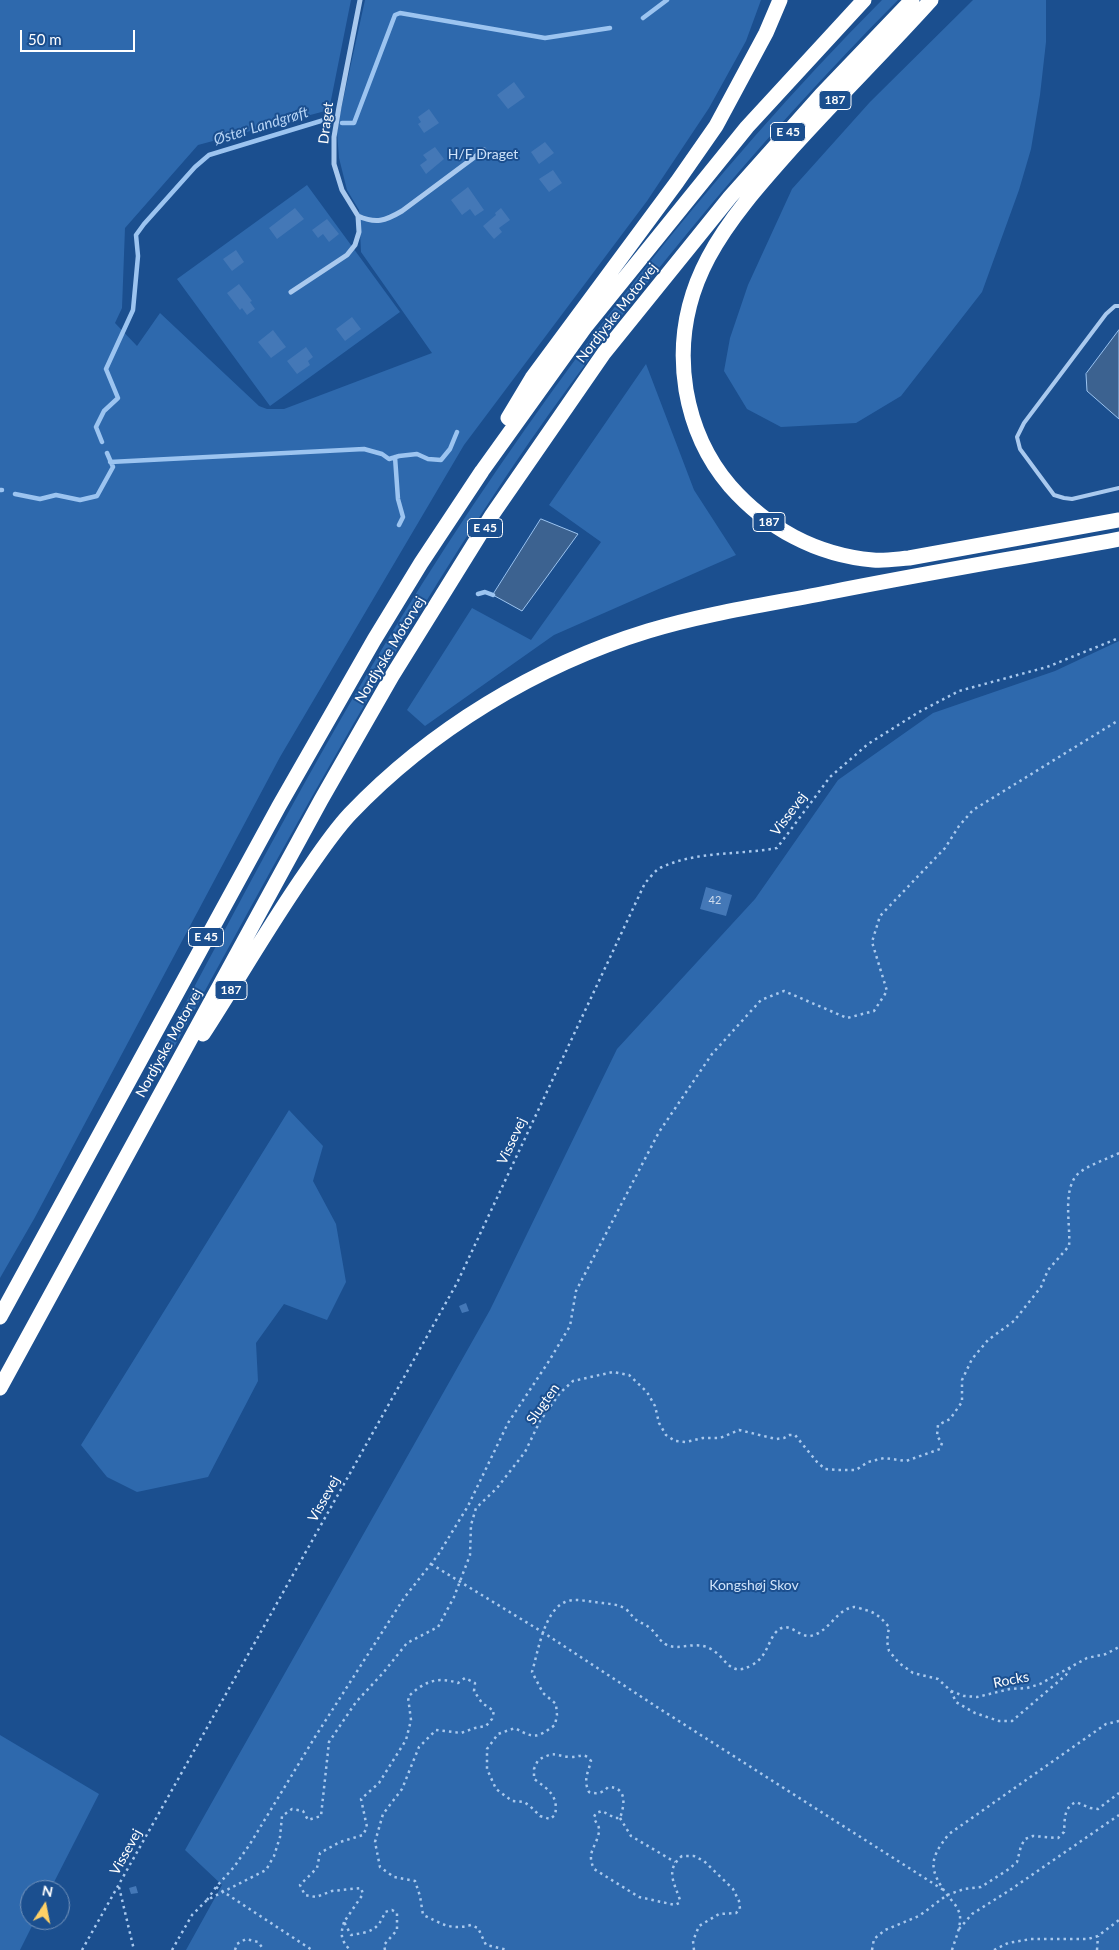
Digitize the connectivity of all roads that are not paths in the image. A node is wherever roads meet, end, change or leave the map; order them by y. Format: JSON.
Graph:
{"nodes":[{"id":1,"x":360,"y":0,"type":"edge"},
{"id":2,"x":780,"y":0,"type":"edge"},
{"id":3,"x":864,"y":0,"type":"edge"},
{"id":4,"x":912,"y":0,"type":"edge"},
{"id":5,"x":932,"y":0,"type":"edge"},
{"id":6,"x":484,"y":150,"type":"dead end"},
{"id":7,"x":358,"y":216,"type":"junction"},
{"id":8,"x":291,"y":292,"type":"dead end"},
{"id":9,"x":1119,"y":306,"type":"edge"},
{"id":10,"x":1119,"y":488,"type":"edge"},
{"id":11,"x":1119,"y":520,"type":"edge"},
{"id":12,"x":1119,"y":540,"type":"edge"},
{"id":13,"x":421,"y":563,"type":"junction"},
{"id":14,"x":119,"y":1169,"type":"junction"},
{"id":15,"x":0,"y":1317,"type":"edge"},
{"id":16,"x":0,"y":1388,"type":"edge"}],
"edges":[{"from":1,"to":7,"type":"street","name":"Draget"},
{"from":2,"to":13,"type":"highway"},
{"from":3,"to":13,"type":"highway","name":"Nordjyske Motorvej","number":"E 45"},
{"from":4,"to":14,"type":"highway","name":"Nordjyske Motorvej","number":"E 45"},
{"from":5,"to":11,"type":"highway","number":"187"},
{"from":6,"to":7,"type":"street"},
{"from":7,"to":8,"type":"street"},
{"from":9,"to":10,"type":"lane"},
{"from":12,"to":14,"type":"highway","number":"187"},
{"from":13,"to":15,"type":"highway","name":"Nordjyske Motorvej","number":"E 45"},
{"from":14,"to":16,"type":"highway","name":"Nordjyske Motorvej","number":"E 45"}]}
